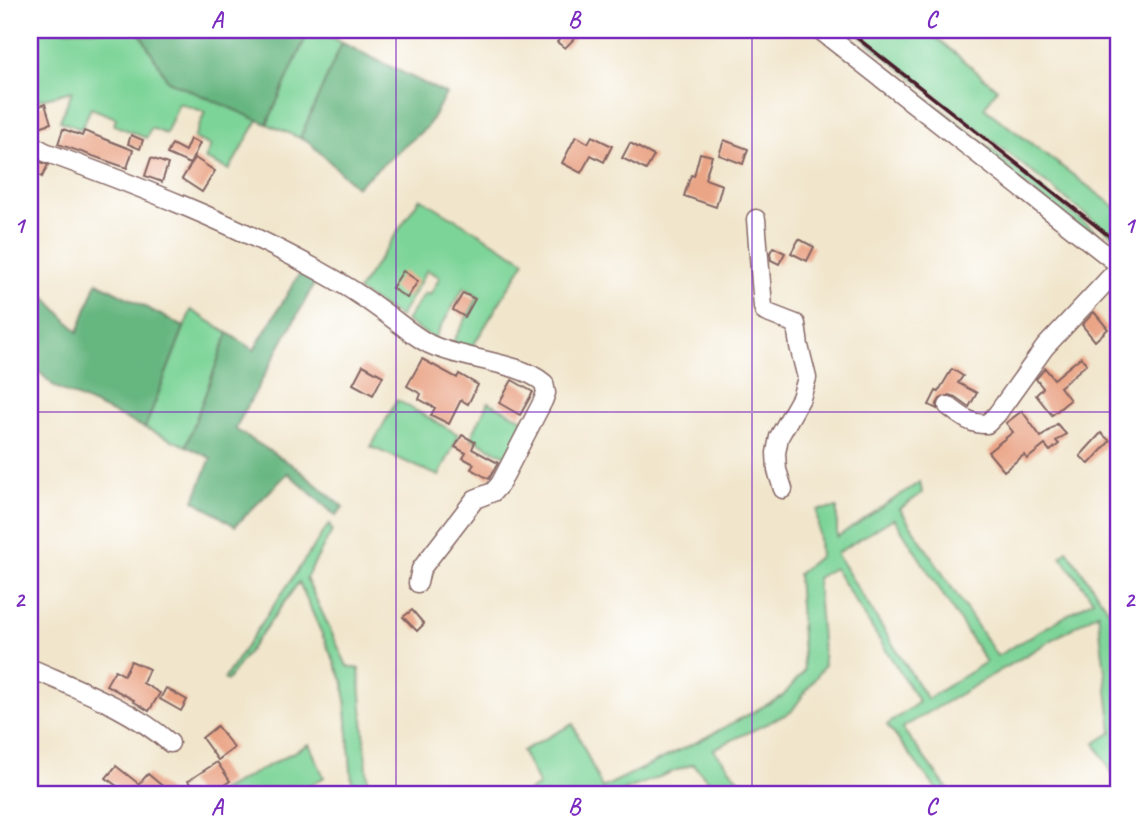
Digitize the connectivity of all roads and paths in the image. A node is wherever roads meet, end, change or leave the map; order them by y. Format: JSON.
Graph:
{"nodes":[{"id":1,"x":820,"y":30,"type":"edge"},
{"id":2,"x":30,"y":144,"type":"edge"},
{"id":3,"x":756,"y":219,"type":"dead end"},
{"id":4,"x":1118,"y":267,"type":"edge"},
{"id":5,"x":948,"y":406,"type":"dead end"},
{"id":6,"x":783,"y":489,"type":"dead end"},
{"id":7,"x":418,"y":583,"type":"dead end"},
{"id":8,"x":30,"y":668,"type":"edge"},
{"id":9,"x":170,"y":743,"type":"dead end"}],
"edges":[{"from":1,"to":4,"type":"street"},
{"from":2,"to":7,"type":"street"},
{"from":3,"to":6,"type":"street"},
{"from":4,"to":5,"type":"street"},
{"from":8,"to":9,"type":"street"}]}
